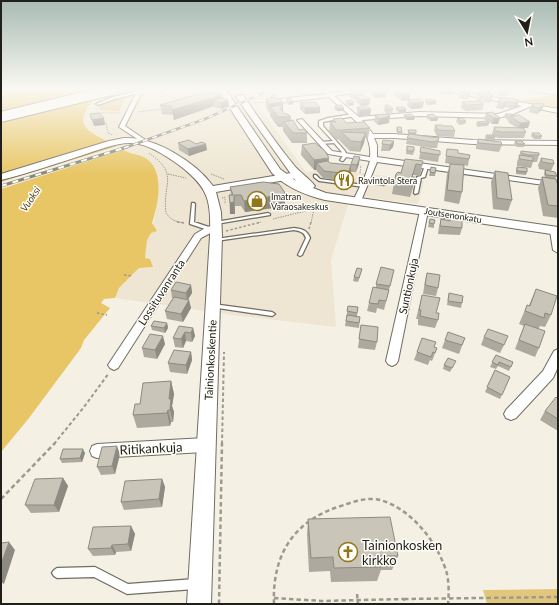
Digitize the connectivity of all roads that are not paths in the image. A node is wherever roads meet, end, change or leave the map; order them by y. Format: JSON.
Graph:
{"nodes":[{"id":1,"x":126,"y":118,"type":"edge"},
{"id":2,"x":241,"y":118,"type":"edge"},
{"id":3,"x":255,"y":118,"type":"edge"},
{"id":4,"x":338,"y":118,"type":"edge"},
{"id":5,"x":356,"y":118,"type":"edge"},
{"id":6,"x":300,"y":120,"type":"dead end"},
{"id":7,"x":126,"y":131,"type":"junction"},
{"id":8,"x":372,"y":136,"type":"junction"},
{"id":9,"x":115,"y":140,"type":"junction"},
{"id":10,"x":335,"y":142,"type":"junction"},
{"id":11,"x":321,"y":143,"type":"junction"},
{"id":12,"x":558,"y":143,"type":"edge"},
{"id":13,"x":145,"y":146,"type":"junction"},
{"id":14,"x":343,"y":158,"type":"junction"},
{"id":15,"x":375,"y":160,"type":"junction"},
{"id":16,"x":426,"y":167,"type":"junction"},
{"id":17,"x":297,"y":175,"type":"junction"},
{"id":18,"x":315,"y":176,"type":"dead end"},
{"id":19,"x":1,"y":177,"type":"edge"},
{"id":20,"x":283,"y":178,"type":"junction"},
{"id":21,"x":365,"y":184,"type":"junction"},
{"id":22,"x":384,"y":184,"type":"dead end"},
{"id":23,"x":558,"y":185,"type":"edge"},
{"id":24,"x":210,"y":190,"type":"junction"},
{"id":25,"x":416,"y":193,"type":"dead end"},
{"id":26,"x":352,"y":201,"type":"junction"},
{"id":27,"x":193,"y":204,"type":"dead end"},
{"id":28,"x":424,"y":211,"type":"junction"},
{"id":29,"x":268,"y":214,"type":"dead end"},
{"id":30,"x":216,"y":230,"type":"junction"},
{"id":31,"x":557,"y":231,"type":"edge"},
{"id":32,"x":558,"y":250,"type":"edge"},
{"id":33,"x":300,"y":255,"type":"dead end"},
{"id":34,"x":212,"y":306,"type":"junction"},
{"id":35,"x":272,"y":314,"type":"dead end"},
{"id":36,"x":558,"y":354,"type":"edge"},
{"id":37,"x":392,"y":361,"type":"dead end"},
{"id":38,"x":114,"y":365,"type":"road end"},
{"id":39,"x":511,"y":414,"type":"dead end"},
{"id":40,"x":205,"y":445,"type":"junction"},
{"id":41,"x":97,"y":451,"type":"dead end"},
{"id":42,"x":58,"y":573,"type":"dead end"},
{"id":43,"x":199,"y":583,"type":"junction"},
{"id":44,"x":198,"y":604,"type":"edge"}],
"edges":[{"from":1,"to":7,"type":"street"},
{"from":2,"to":20,"type":"main road"},
{"from":3,"to":17,"type":"main road"},
{"from":4,"to":10,"type":"lane"},
{"from":5,"to":8,"type":"street"},
{"from":6,"to":11,"type":"street"},
{"from":7,"to":9,"type":"street"},
{"from":7,"to":13,"type":"street"},
{"from":8,"to":12,"type":"street"},
{"from":8,"to":15,"type":"street"},
{"from":9,"to":13,"type":"street"},
{"from":9,"to":19,"type":"street"},
{"from":10,"to":11,"type":"lane"},
{"from":10,"to":14,"type":"lane"},
{"from":11,"to":14,"type":"street"},
{"from":13,"to":24,"type":"street"},
{"from":14,"to":15,"type":"street"},
{"from":15,"to":16,"type":"street"},
{"from":15,"to":21,"type":"street"},
{"from":16,"to":23,"type":"street"},
{"from":16,"to":25,"type":"lane"},
{"from":17,"to":20,"type":"street"},
{"from":17,"to":26,"type":"main road","name":"Joutsenonkatu"},
{"from":18,"to":21,"type":"lane"},
{"from":20,"to":24,"type":"street"},
{"from":20,"to":26,"type":"main road","name":"Joutsenonkatu"},
{"from":21,"to":22,"type":"lane"},
{"from":21,"to":26,"type":"street"},
{"from":24,"to":30,"type":"street","name":"Tainionkoskentie"},
{"from":26,"to":28,"type":"main road","name":"Joutsenonkatu"},
{"from":27,"to":30,"type":"lane"},
{"from":28,"to":31,"type":"main road","name":"Joutsenonkatu"},
{"from":28,"to":37,"type":"street","name":"Suntionkuja"},
{"from":29,"to":30,"type":"lane"},
{"from":30,"to":33,"type":"lane"},
{"from":30,"to":34,"type":"street","name":"Tainionkoskentie"},
{"from":30,"to":38,"type":"street","name":"Lossituvanranta"},
{"from":31,"to":32,"type":"street"},
{"from":34,"to":35,"type":"lane"},
{"from":34,"to":40,"type":"street","name":"Tainionkoskentie"},
{"from":36,"to":39,"type":"street"},
{"from":40,"to":41,"type":"street","name":"Ritikankuja"},
{"from":40,"to":43,"type":"street","name":"Tainionkoskentie"},
{"from":42,"to":43,"type":"lane"},
{"from":43,"to":44,"type":"street","name":"Tainionkoskentie"}]}
